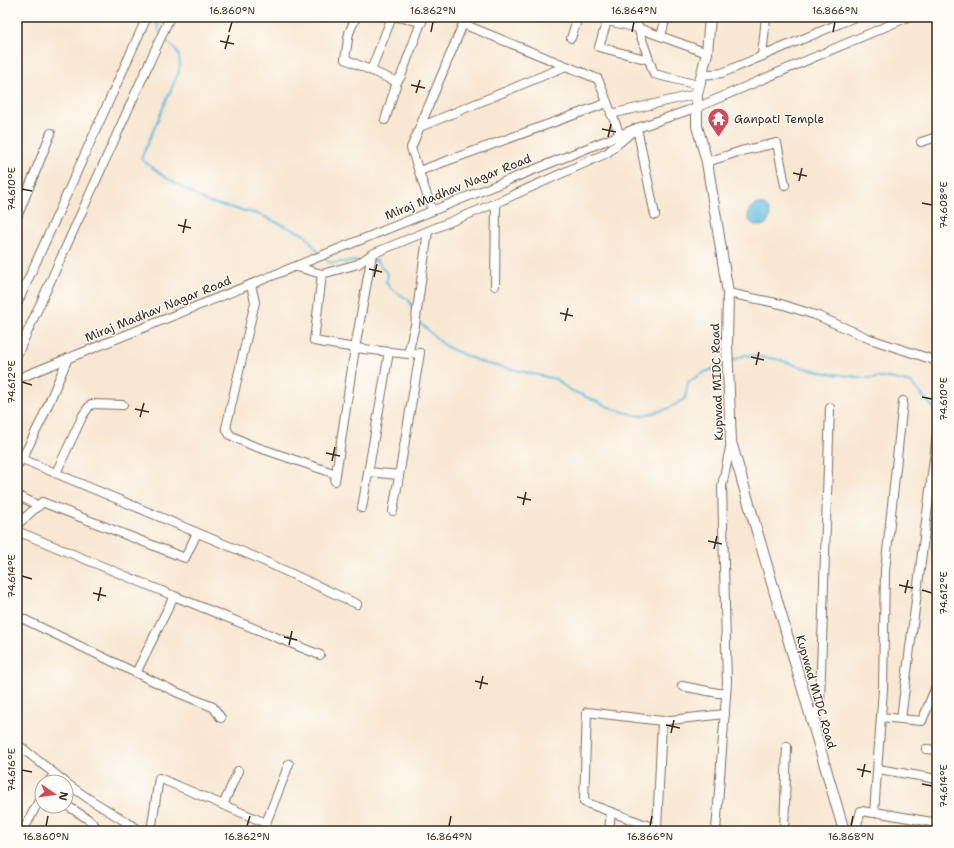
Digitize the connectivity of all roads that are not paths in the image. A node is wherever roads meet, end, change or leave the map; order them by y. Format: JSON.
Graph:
{"nodes":[{"id":1,"x":147,"y":17,"type":"edge"},
{"id":2,"x":170,"y":17,"type":"edge"},
{"id":3,"x":356,"y":17,"type":"edge"},
{"id":4,"x":392,"y":17,"type":"edge"},
{"id":5,"x":398,"y":17,"type":"edge"},
{"id":6,"x":578,"y":17,"type":"edge"},
{"id":7,"x":591,"y":17,"type":"edge"},
{"id":8,"x":636,"y":17,"type":"edge"},
{"id":9,"x":666,"y":17,"type":"edge"},
{"id":10,"x":710,"y":17,"type":"edge"},
{"id":11,"x":766,"y":17,"type":"edge"},
{"id":12,"x":855,"y":17,"type":"edge"},
{"id":13,"x":908,"y":17,"type":"edge"},
{"id":14,"x":422,"y":19,"type":"edge"},
{"id":15,"x":464,"y":20,"type":"edge"},
{"id":16,"x":607,"y":21,"type":"junction"},
{"id":17,"x":638,"y":28,"type":"junction"},
{"id":18,"x":661,"y":36,"type":"junction"},
{"id":19,"x":571,"y":38,"type":"dead end"},
{"id":20,"x":707,"y":53,"type":"junction"},
{"id":21,"x":762,"y":56,"type":"junction"},
{"id":22,"x":649,"y":60,"type":"junction"},
{"id":23,"x":566,"y":66,"type":"junction"},
{"id":24,"x":371,"y":70,"type":"junction"},
{"id":25,"x":702,"y":75,"type":"junction"},
{"id":26,"x":397,"y":82,"type":"junction"},
{"id":27,"x":697,"y":90,"type":"junction"},
{"id":28,"x":607,"y":103,"type":"junction"},
{"id":29,"x":698,"y":107,"type":"junction"},
{"id":30,"x":611,"y":114,"type":"junction"},
{"id":31,"x":385,"y":120,"type":"dead end"},
{"id":32,"x":420,"y":128,"type":"junction"},
{"id":33,"x":637,"y":128,"type":"junction"},
{"id":34,"x":51,"y":133,"type":"dead end"},
{"id":35,"x":620,"y":135,"type":"junction"},
{"id":36,"x":937,"y":137,"type":"edge"},
{"id":37,"x":921,"y":142,"type":"dead end"},
{"id":38,"x":707,"y":162,"type":"junction"},
{"id":39,"x":419,"y":171,"type":"junction"},
{"id":40,"x":785,"y":185,"type":"dead end"},
{"id":41,"x":496,"y":202,"type":"junction"},
{"id":42,"x":432,"y":210,"type":"junction"},
{"id":43,"x":655,"y":215,"type":"dead end"},
{"id":44,"x":17,"y":218,"type":"edge"},
{"id":45,"x":428,"y":231,"type":"junction"},
{"id":46,"x":372,"y":254,"type":"junction"},
{"id":47,"x":297,"y":266,"type":"junction"},
{"id":48,"x":322,"y":274,"type":"junction"},
{"id":49,"x":251,"y":285,"type":"junction"},
{"id":50,"x":494,"y":286,"type":"dead end"},
{"id":51,"x":728,"y":293,"type":"junction"},
{"id":52,"x":17,"y":304,"type":"edge"},
{"id":53,"x":355,"y":348,"type":"junction"},
{"id":54,"x":389,"y":352,"type":"junction"},
{"id":55,"x":17,"y":354,"type":"edge"},
{"id":56,"x":408,"y":354,"type":"junction"},
{"id":57,"x":68,"y":358,"type":"junction"},
{"id":58,"x":937,"y":361,"type":"edge"},
{"id":59,"x":17,"y":379,"type":"edge"},
{"id":60,"x":904,"y":401,"type":"dead end"},
{"id":61,"x":123,"y":405,"type":"dead end"},
{"id":62,"x":830,"y":408,"type":"dead end"},
{"id":63,"x":937,"y":434,"type":"edge"},
{"id":64,"x":731,"y":442,"type":"junction"},
{"id":65,"x":20,"y":457,"type":"edge"},
{"id":66,"x":17,"y":466,"type":"edge"},
{"id":67,"x":368,"y":472,"type":"junction"},
{"id":68,"x":56,"y":473,"type":"junction"},
{"id":69,"x":399,"y":475,"type":"junction"},
{"id":70,"x":17,"y":495,"type":"edge"},
{"id":71,"x":39,"y":506,"type":"junction"},
{"id":72,"x":362,"y":508,"type":"dead end"},
{"id":73,"x":392,"y":511,"type":"dead end"},
{"id":74,"x":17,"y":525,"type":"edge"},
{"id":75,"x":17,"y":531,"type":"edge"},
{"id":76,"x":197,"y":533,"type":"junction"},
{"id":77,"x":174,"y":596,"type":"junction"},
{"id":78,"x":357,"y":604,"type":"dead end"},
{"id":79,"x":17,"y":616,"type":"edge"},
{"id":80,"x":320,"y":655,"type":"dead end"},
{"id":81,"x":136,"y":673,"type":"junction"},
{"id":82,"x":937,"y":684,"type":"edge"},
{"id":83,"x":682,"y":686,"type":"dead end"},
{"id":84,"x":726,"y":693,"type":"junction"},
{"id":85,"x":725,"y":714,"type":"junction"},
{"id":86,"x":881,"y":717,"type":"junction"},
{"id":87,"x":221,"y":718,"type":"dead end"},
{"id":88,"x":901,"y":719,"type":"junction"},
{"id":89,"x":662,"y":721,"type":"junction"},
{"id":90,"x":814,"y":731,"type":"junction"},
{"id":91,"x":17,"y":744,"type":"edge"},
{"id":92,"x":787,"y":746,"type":"dead end"},
{"id":93,"x":926,"y":749,"type":"dead end"},
{"id":94,"x":937,"y":750,"type":"edge"},
{"id":95,"x":289,"y":764,"type":"dead end"},
{"id":96,"x":878,"y":769,"type":"junction"},
{"id":97,"x":238,"y":771,"type":"dead end"},
{"id":98,"x":54,"y":774,"type":"edge"},
{"id":99,"x":937,"y":779,"type":"edge"},
{"id":100,"x":74,"y":788,"type":"edge"},
{"id":101,"x":223,"y":805,"type":"junction"},
{"id":102,"x":74,"y":810,"type":"edge"},
{"id":103,"x":34,"y":811,"type":"edge"},
{"id":104,"x":611,"y":812,"type":"junction"},
{"id":105,"x":874,"y":812,"type":"junction"},
{"id":106,"x":266,"y":823,"type":"junction"},
{"id":107,"x":937,"y":823,"type":"edge"},
{"id":108,"x":648,"y":828,"type":"edge"},
{"id":109,"x":659,"y":830,"type":"edge"},
{"id":110,"x":23,"y":831,"type":"edge"},
{"id":111,"x":100,"y":831,"type":"edge"},
{"id":112,"x":141,"y":831,"type":"edge"},
{"id":113,"x":151,"y":831,"type":"edge"},
{"id":114,"x":263,"y":831,"type":"edge"},
{"id":115,"x":609,"y":831,"type":"edge"},
{"id":116,"x":716,"y":831,"type":"edge"},
{"id":117,"x":784,"y":831,"type":"edge"},
{"id":118,"x":844,"y":831,"type":"edge"},
{"id":119,"x":855,"y":831,"type":"edge"}],
"edges":[{"from":1,"to":52,"type":"street"},
{"from":2,"to":55,"type":"street"},
{"from":3,"to":24,"type":"street"},
{"from":4,"to":24,"type":"street"},
{"from":5,"to":14,"type":"street"},
{"from":6,"to":19,"type":"street"},
{"from":7,"to":16,"type":"street"},
{"from":8,"to":17,"type":"street"},
{"from":9,"to":18,"type":"street"},
{"from":10,"to":20,"type":"main road","name":"Kupwad MIDC Road"},
{"from":11,"to":21,"type":"street"},
{"from":12,"to":21,"type":"street"},
{"from":13,"to":29,"type":"street","name":"Miraj Madhav Nagar Road"},
{"from":14,"to":26,"type":"street"},
{"from":15,"to":23,"type":"street"},
{"from":15,"to":32,"type":"street"},
{"from":16,"to":17,"type":"street"},
{"from":16,"to":22,"type":"street"},
{"from":17,"to":18,"type":"street"},
{"from":17,"to":22,"type":"street"},
{"from":18,"to":20,"type":"street"},
{"from":20,"to":25,"type":"main road","name":"Kupwad MIDC Road"},
{"from":21,"to":25,"type":"street"},
{"from":22,"to":27,"type":"street"},
{"from":23,"to":28,"type":"street"},
{"from":23,"to":32,"type":"street"},
{"from":24,"to":26,"type":"street"},
{"from":25,"to":27,"type":"main road","name":"Kupwad MIDC Road"},
{"from":26,"to":31,"type":"street"},
{"from":27,"to":29,"type":"main road","name":"Kupwad MIDC Road"},
{"from":27,"to":30,"type":"street"},
{"from":28,"to":30,"type":"street"},
{"from":28,"to":39,"type":"street"},
{"from":29,"to":33,"type":"street","name":"Miraj Madhav Nagar Road"},
{"from":29,"to":38,"type":"main road","name":"Kupwad MIDC Road"},
{"from":30,"to":35,"type":"street"},
{"from":32,"to":39,"type":"street"},
{"from":33,"to":35,"type":"street","name":"Miraj Madhav Nagar Road"},
{"from":33,"to":41,"type":"street"},
{"from":33,"to":43,"type":"street"},
{"from":34,"to":44,"type":"street"},
{"from":35,"to":42,"type":"street","name":"Miraj Madhav Nagar Road"},
{"from":36,"to":37,"type":"street"},
{"from":38,"to":40,"type":"street"},
{"from":38,"to":51,"type":"main road","name":"Kupwad MIDC Road"},
{"from":39,"to":42,"type":"street"},
{"from":41,"to":45,"type":"street"},
{"from":41,"to":50,"type":"street"},
{"from":42,"to":47,"type":"street","name":"Miraj Madhav Nagar Road"},
{"from":45,"to":46,"type":"street"},
{"from":45,"to":56,"type":"street"},
{"from":46,"to":48,"type":"street"},
{"from":46,"to":53,"type":"street"},
{"from":47,"to":48,"type":"street"},
{"from":47,"to":49,"type":"street","name":"Miraj Madhav Nagar Road"},
{"from":48,"to":53,"type":"street"},
{"from":49,"to":53,"type":"street"},
{"from":49,"to":57,"type":"street","name":"Miraj Madhav Nagar Road"},
{"from":51,"to":58,"type":"street"},
{"from":51,"to":64,"type":"main road","name":"Kupwad MIDC Road"},
{"from":53,"to":54,"type":"street"},
{"from":54,"to":56,"type":"street"},
{"from":54,"to":67,"type":"street"},
{"from":56,"to":69,"type":"street"},
{"from":57,"to":59,"type":"street","name":"Miraj Madhav Nagar Road"},
{"from":57,"to":65,"type":"street"},
{"from":60,"to":86,"type":"street"},
{"from":61,"to":68,"type":"street"},
{"from":62,"to":90,"type":"street"},
{"from":63,"to":88,"type":"street"},
{"from":64,"to":84,"type":"street"},
{"from":64,"to":90,"type":"main road","name":"Kupwad MIDC Road"},
{"from":65,"to":66,"type":"street"},
{"from":65,"to":68,"type":"street"},
{"from":67,"to":69,"type":"street"},
{"from":67,"to":72,"type":"street"},
{"from":68,"to":76,"type":"street"},
{"from":69,"to":73,"type":"street"},
{"from":70,"to":71,"type":"street"},
{"from":71,"to":74,"type":"street"},
{"from":71,"to":76,"type":"street"},
{"from":75,"to":77,"type":"street"},
{"from":76,"to":78,"type":"street"},
{"from":77,"to":80,"type":"street"},
{"from":77,"to":81,"type":"street"},
{"from":79,"to":81,"type":"street"},
{"from":81,"to":87,"type":"street"},
{"from":82,"to":88,"type":"street"},
{"from":83,"to":84,"type":"street"},
{"from":84,"to":85,"type":"street"},
{"from":85,"to":89,"type":"street"},
{"from":85,"to":116,"type":"street"},
{"from":86,"to":88,"type":"street"},
{"from":86,"to":96,"type":"street"},
{"from":89,"to":104,"type":"street"},
{"from":89,"to":109,"type":"street"},
{"from":90,"to":118,"type":"main road","name":"Kupwad MIDC Road"},
{"from":91,"to":98,"type":"street"},
{"from":92,"to":117,"type":"street"},
{"from":93,"to":94,"type":"street"},
{"from":95,"to":106,"type":"street"},
{"from":96,"to":99,"type":"street"},
{"from":96,"to":105,"type":"street"},
{"from":97,"to":101,"type":"street"},
{"from":100,"to":112,"type":"street"},
{"from":101,"to":106,"type":"street"},
{"from":101,"to":113,"type":"street"},
{"from":102,"to":111,"type":"street"},
{"from":103,"to":110,"type":"street"},
{"from":104,"to":108,"type":"street"},
{"from":104,"to":115,"type":"street"},
{"from":105,"to":107,"type":"street"},
{"from":105,"to":119,"type":"street"},
{"from":106,"to":114,"type":"street"},
{"from":108,"to":109,"type":"street"}]}
